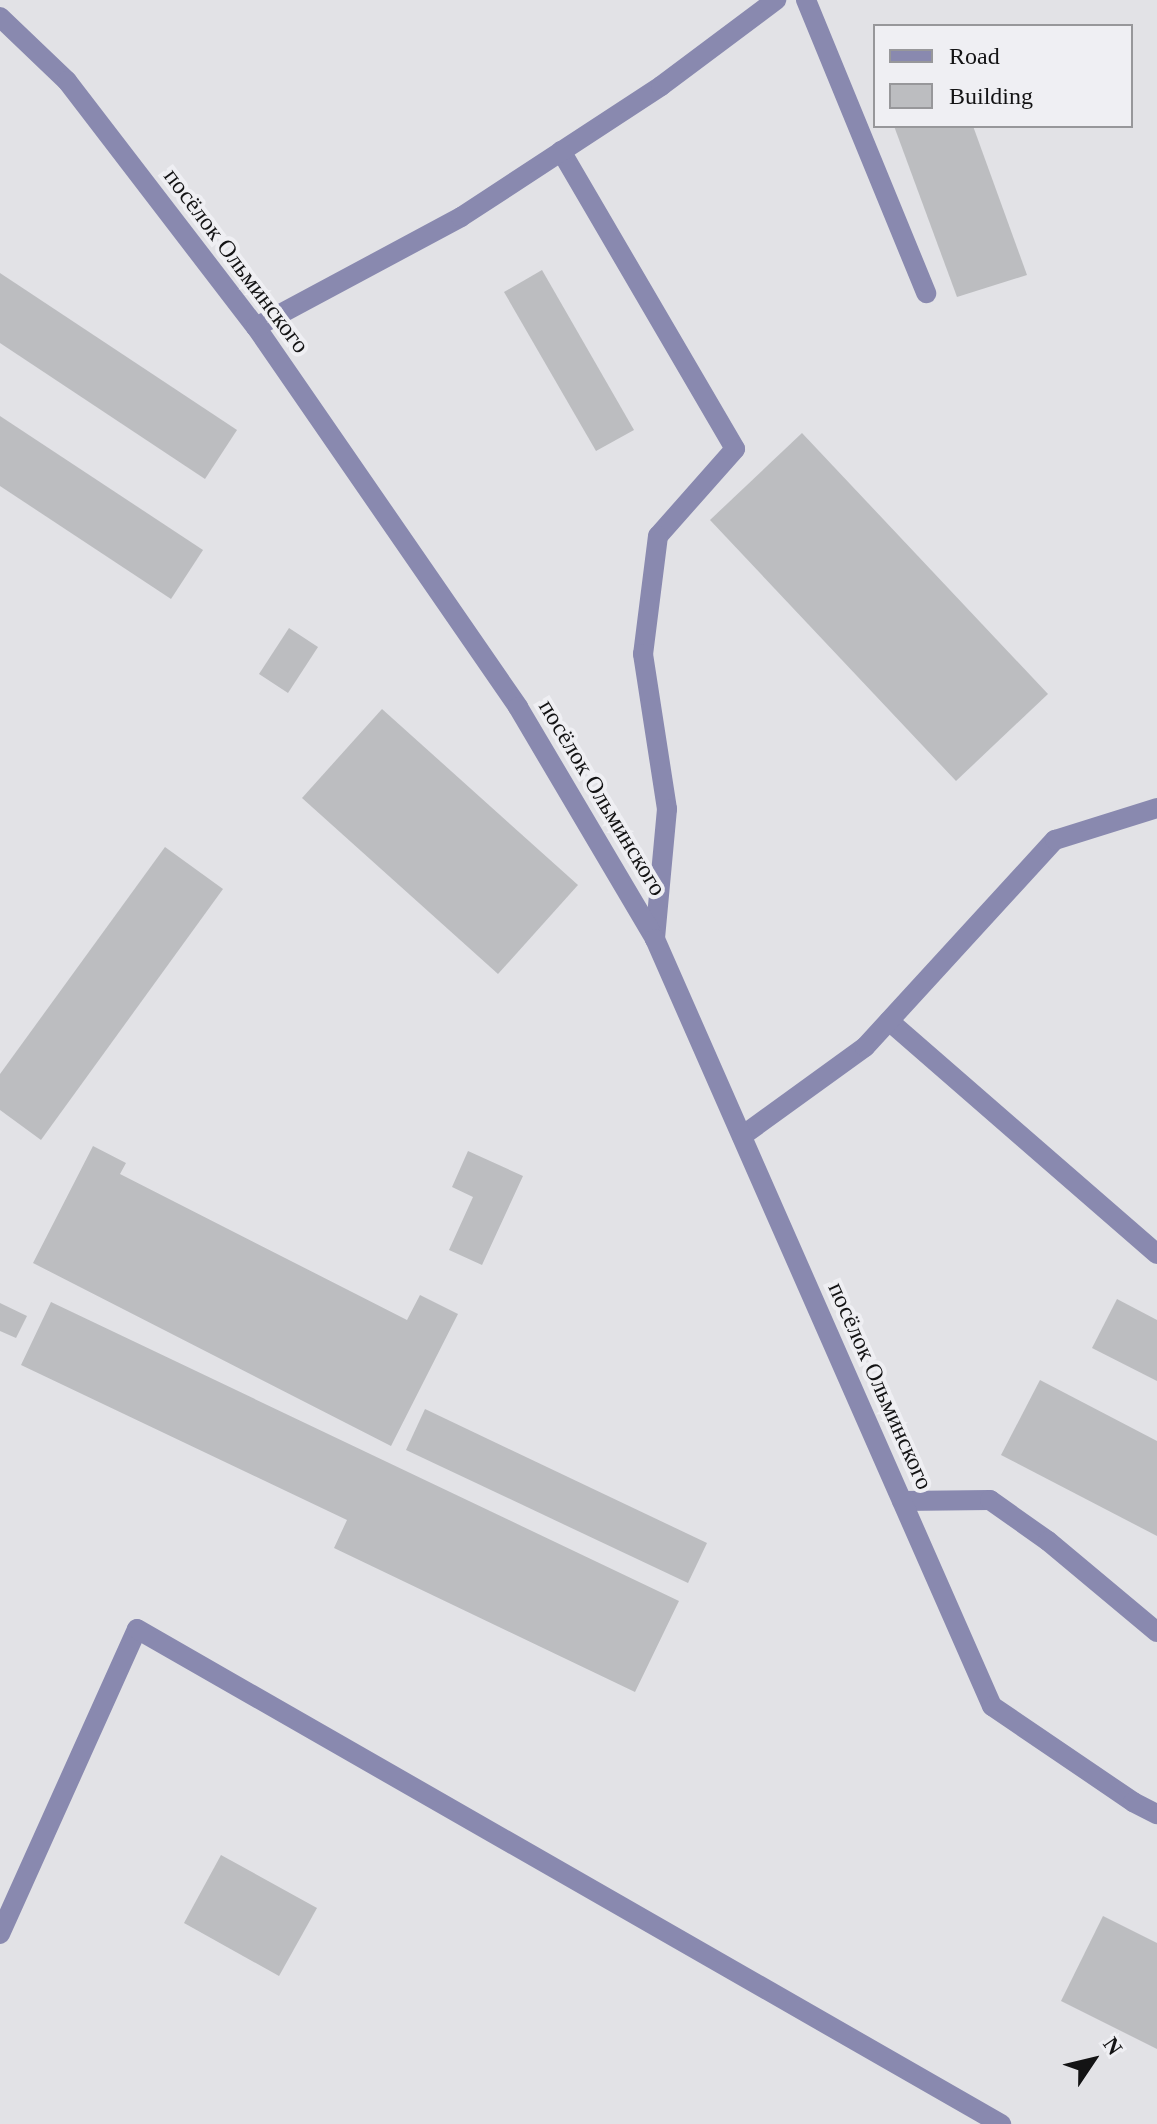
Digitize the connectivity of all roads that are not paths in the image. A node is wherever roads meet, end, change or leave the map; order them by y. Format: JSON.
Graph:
{"nodes":[{"id":1,"x":776,"y":0,"type":"edge"},
{"id":2,"x":806,"y":0,"type":"edge"},
{"id":3,"x":0,"y":17,"type":"edge"},
{"id":4,"x":561,"y":151,"type":"junction"},
{"id":5,"x":926,"y":293,"type":"dead end"},
{"id":6,"x":256,"y":327,"type":"junction"},
{"id":7,"x":1157,"y":808,"type":"edge"},
{"id":8,"x":655,"y":939,"type":"junction"},
{"id":9,"x":889,"y":1021,"type":"junction"},
{"id":10,"x":742,"y":1136,"type":"junction"},
{"id":11,"x":1157,"y":1254,"type":"edge"},
{"id":12,"x":902,"y":1501,"type":"junction"},
{"id":13,"x":1157,"y":1632,"type":"edge"},
{"id":14,"x":1157,"y":1814,"type":"edge"},
{"id":15,"x":0,"y":1934,"type":"edge"},
{"id":16,"x":1001,"y":2124,"type":"edge"}],
"edges":[{"from":1,"to":4,"type":"street"},
{"from":2,"to":5,"type":"street"},
{"from":3,"to":6,"type":"street","name":"посёлок Ольминского"},
{"from":4,"to":6,"type":"street"},
{"from":4,"to":8,"type":"street"},
{"from":6,"to":8,"type":"street","name":"посёлок Ольминского"},
{"from":7,"to":9,"type":"street"},
{"from":8,"to":10,"type":"street","name":"посёлок Ольминского"},
{"from":9,"to":10,"type":"street"},
{"from":9,"to":11,"type":"street"},
{"from":10,"to":12,"type":"street","name":"посёлок Ольминского"},
{"from":12,"to":13,"type":"street"},
{"from":12,"to":14,"type":"street","name":"посёлок Ольминского"},
{"from":15,"to":16,"type":"street"}]}
